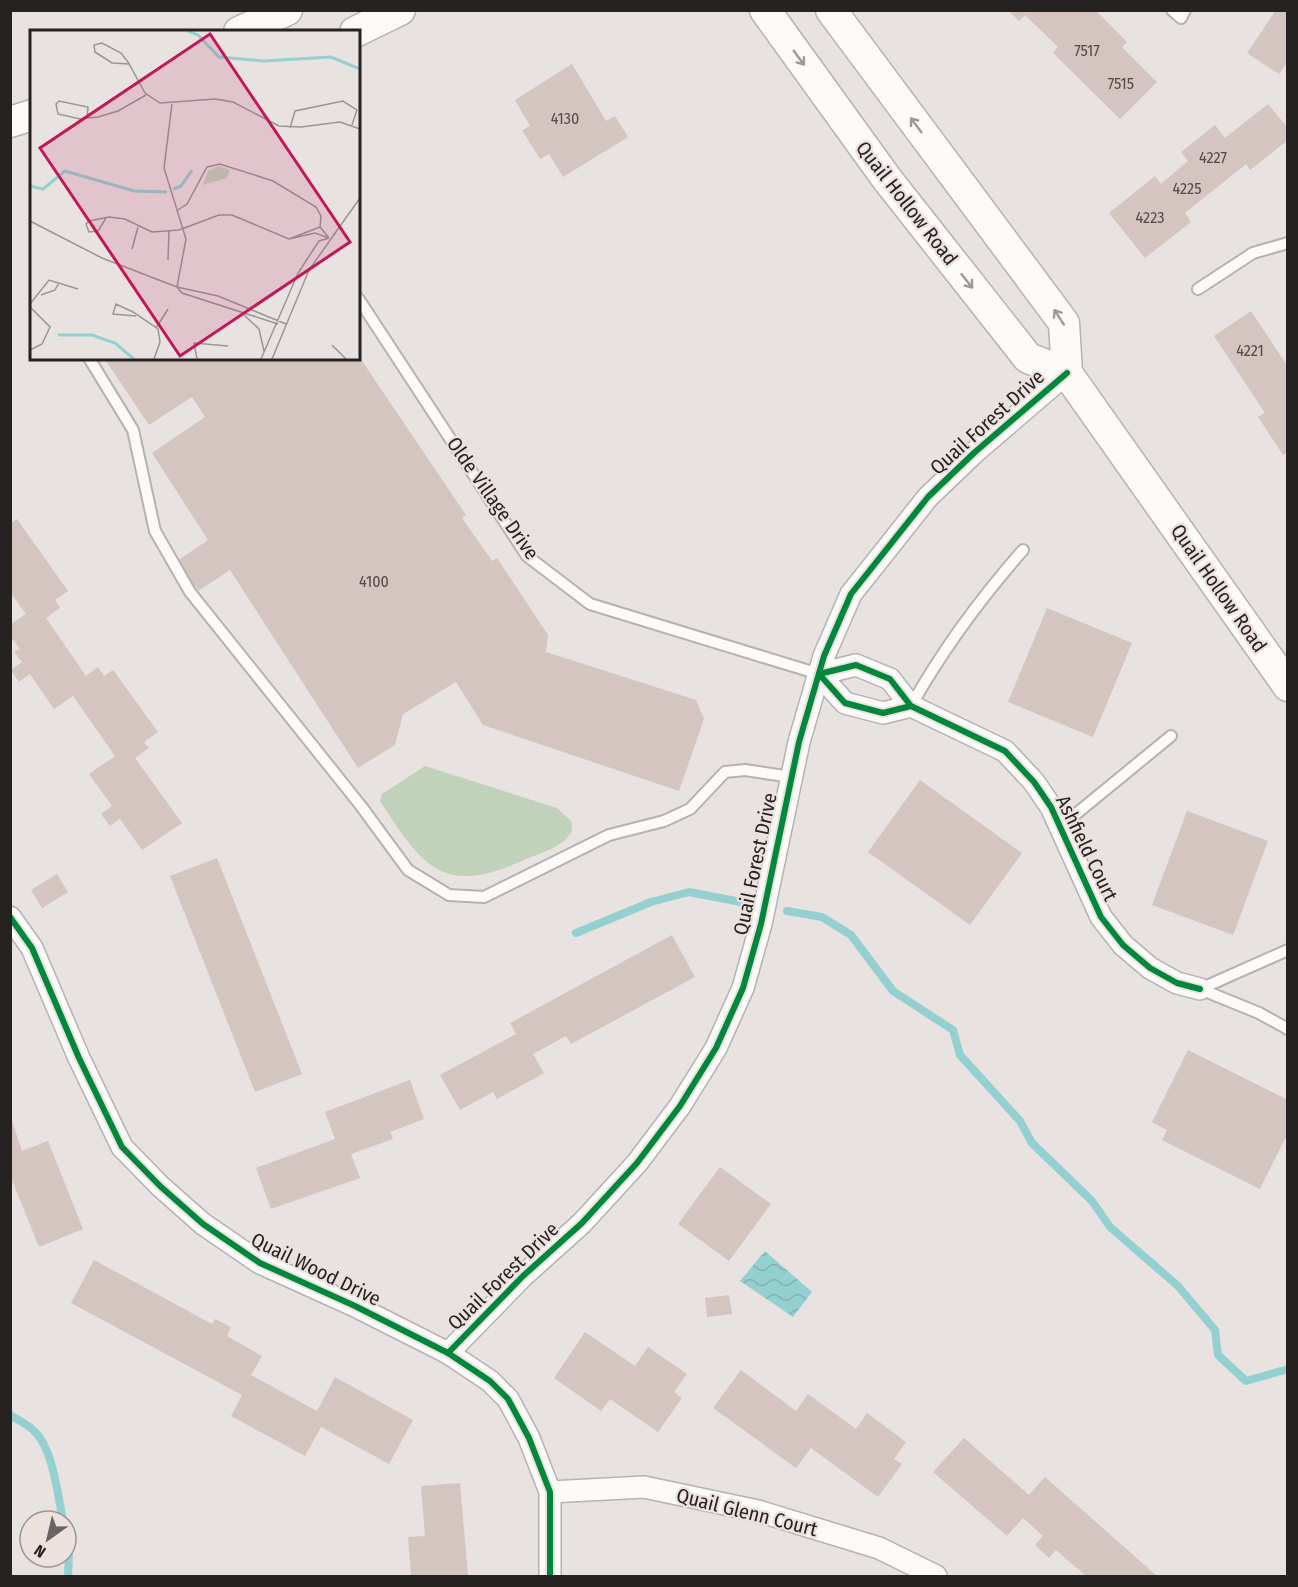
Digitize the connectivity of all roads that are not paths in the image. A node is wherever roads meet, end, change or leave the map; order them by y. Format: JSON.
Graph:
{"nodes":[{"id":1,"x":287,"y":10,"type":"edge"},
{"id":2,"x":400,"y":10,"type":"edge"},
{"id":3,"x":765,"y":10,"type":"edge"},
{"id":4,"x":831,"y":10,"type":"edge"},
{"id":5,"x":1172,"y":10,"type":"edge"},
{"id":6,"x":1185,"y":10,"type":"edge"},
{"id":7,"x":243,"y":30,"type":"edge"},
{"id":8,"x":359,"y":30,"type":"edge"},
{"id":9,"x":30,"y":117,"type":"edge"},
{"id":10,"x":10,"y":122,"type":"edge"},
{"id":11,"x":1287,"y":243,"type":"edge"},
{"id":12,"x":1198,"y":289,"type":"dead end"},
{"id":13,"x":360,"y":301,"type":"edge"},
{"id":14,"x":90,"y":360,"type":"edge"},
{"id":15,"x":1067,"y":373,"type":"junction"},
{"id":16,"x":1023,"y":550,"type":"dead end"},
{"id":17,"x":819,"y":674,"type":"junction"},
{"id":18,"x":1287,"y":686,"type":"edge"},
{"id":19,"x":910,"y":706,"type":"junction"},
{"id":20,"x":1171,"y":736,"type":"dead end"},
{"id":21,"x":791,"y":777,"type":"junction"},
{"id":22,"x":1060,"y":826,"type":"junction"},
{"id":23,"x":10,"y":917,"type":"edge"},
{"id":24,"x":1287,"y":950,"type":"edge"},
{"id":25,"x":1200,"y":989,"type":"junction"},
{"id":26,"x":1287,"y":1029,"type":"edge"},
{"id":27,"x":448,"y":1353,"type":"junction"},
{"id":28,"x":550,"y":1492,"type":"junction"},
{"id":29,"x":550,"y":1576,"type":"edge"},
{"id":30,"x":936,"y":1576,"type":"edge"}],
"edges":[{"from":1,"to":7,"type":"main road"},
{"from":2,"to":8,"type":"main road"},
{"from":3,"to":15,"type":"main road","name":"Quail Hollow Road","one_way":true},
{"from":15,"to":4,"type":"main road","one_way":true},
{"from":5,"to":6,"type":"lane"},
{"from":9,"to":10,"type":"main road"},
{"from":11,"to":12,"type":"lane"},
{"from":13,"to":17,"type":"lane","name":"Olde Village Drive"},
{"from":14,"to":21,"type":"lane"},
{"from":15,"to":17,"type":"street","name":"Quail Forest Drive"},
{"from":15,"to":18,"type":"main road","name":"Quail Hollow Road"},
{"from":16,"to":19,"type":"lane"},
{"from":17,"to":19,"type":"street"},
{"from":17,"to":19,"type":"street","name":"Ashfield Court"},
{"from":17,"to":21,"type":"street","name":"Quail Forest Drive"},
{"from":19,"to":22,"type":"street","name":"Ashfield Court"},
{"from":20,"to":22,"type":"lane"},
{"from":21,"to":27,"type":"street","name":"Quail Forest Drive"},
{"from":22,"to":25,"type":"street","name":"Ashfield Court"},
{"from":23,"to":27,"type":"street","name":"Quail Wood Drive"},
{"from":24,"to":25,"type":"lane"},
{"from":25,"to":26,"type":"lane"},
{"from":27,"to":28,"type":"street","name":"Quail Wood Drive"},
{"from":28,"to":29,"type":"street","name":"Quail Wood Drive"},
{"from":28,"to":30,"type":"street","name":"Quail Glenn Court"}]}
